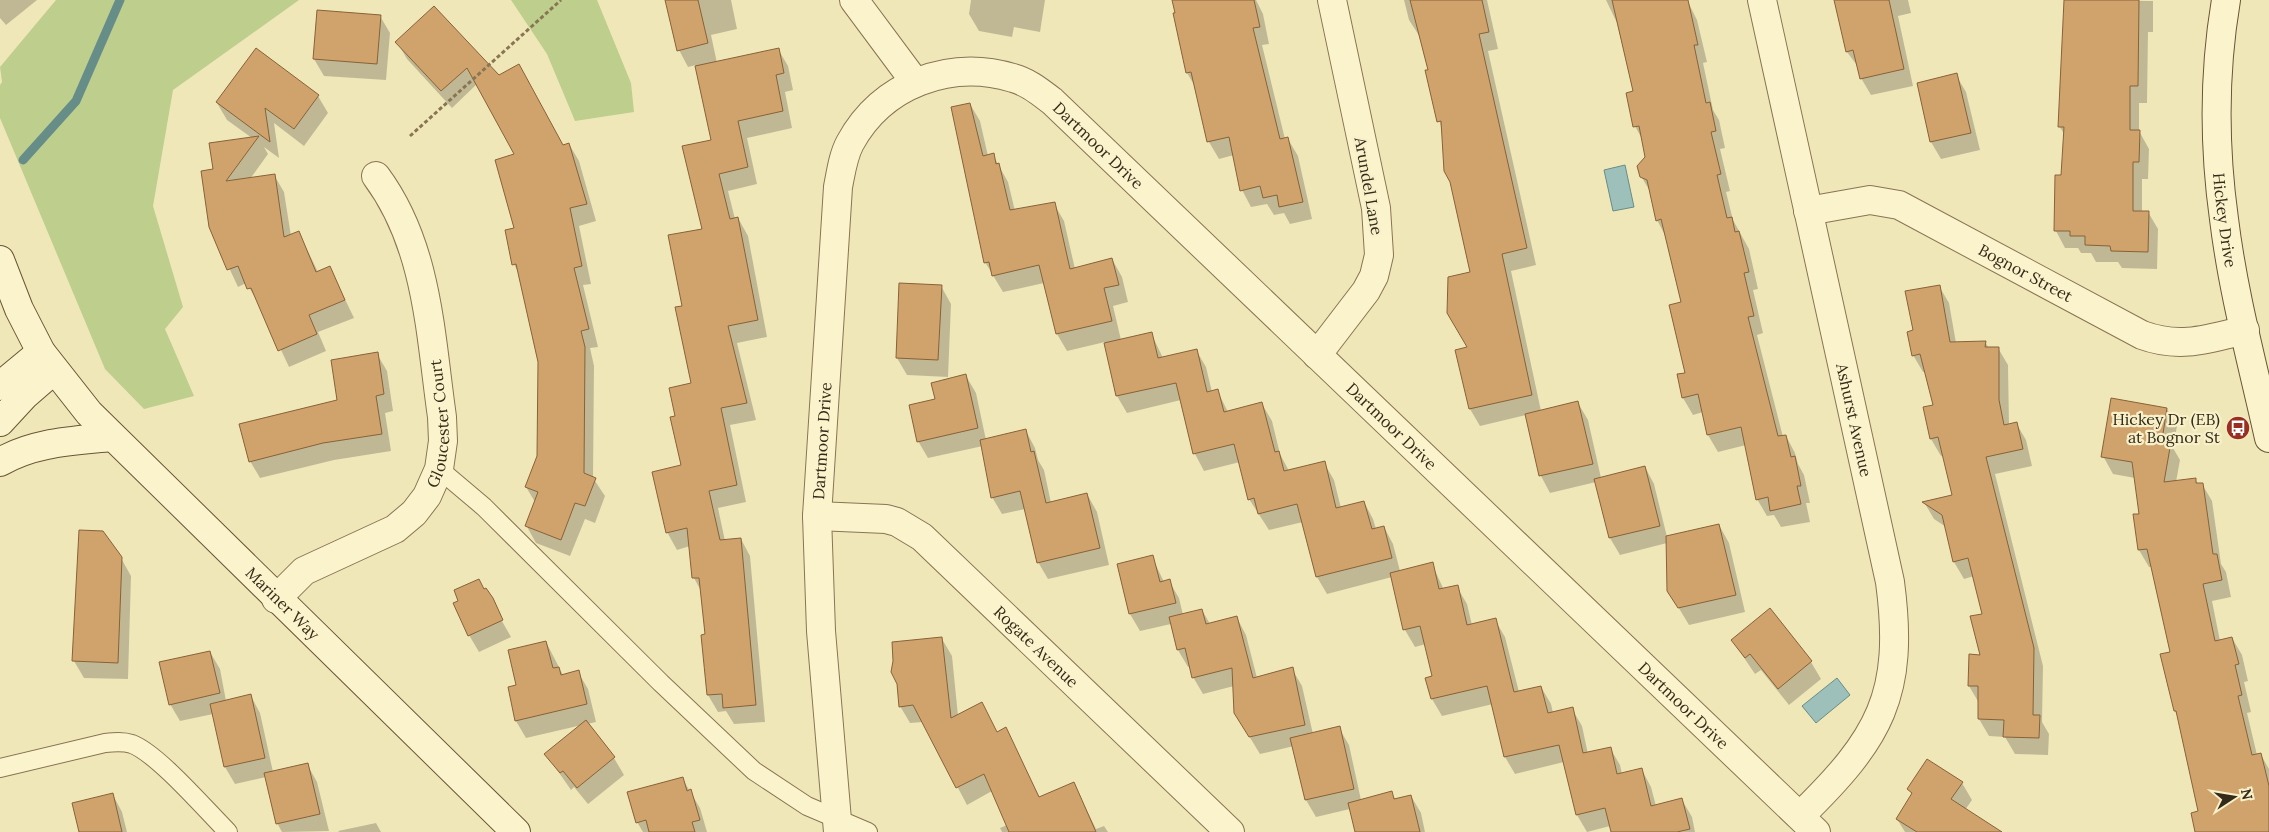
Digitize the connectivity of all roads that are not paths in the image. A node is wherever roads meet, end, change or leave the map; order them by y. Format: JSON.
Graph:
{"nodes":[{"id":1,"x":854,"y":0,"type":"edge"},
{"id":2,"x":1332,"y":0,"type":"edge"},
{"id":3,"x":1762,"y":0,"type":"edge"},
{"id":4,"x":2226,"y":0,"type":"edge"},
{"id":5,"x":915,"y":82,"type":"junction"},
{"id":6,"x":376,"y":176,"type":"dead end"},
{"id":7,"x":1808,"y":211,"type":"junction"},
{"id":8,"x":0,"y":260,"type":"edge"},
{"id":9,"x":2245,"y":330,"type":"junction"},
{"id":10,"x":1317,"y":355,"type":"junction"},
{"id":11,"x":48,"y":361,"type":"junction"},
{"id":12,"x":0,"y":386,"type":"edge"},
{"id":13,"x":0,"y":422,"type":"edge"},
{"id":14,"x":111,"y":437,"type":"junction"},
{"id":15,"x":2269,"y":438,"type":"edge"},
{"id":16,"x":0,"y":462,"type":"edge"},
{"id":17,"x":439,"y":469,"type":"junction"},
{"id":18,"x":817,"y":516,"type":"junction"},
{"id":19,"x":276,"y":599,"type":"junction"},
{"id":20,"x":0,"y":768,"type":"edge"},
{"id":21,"x":1808,"y":824,"type":"edge"},
{"id":22,"x":838,"y":826,"type":"edge"},
{"id":23,"x":228,"y":832,"type":"edge"},
{"id":24,"x":516,"y":832,"type":"edge"},
{"id":25,"x":868,"y":832,"type":"edge"},
{"id":26,"x":1230,"y":832,"type":"edge"}],
"edges":[{"from":1,"to":5,"type":"street"},
{"from":2,"to":10,"type":"street","name":"Arundel Lane"},
{"from":3,"to":7,"type":"street","name":"Ashurst Avenue"},
{"from":4,"to":9,"type":"street","name":"Hickey Drive"},
{"from":5,"to":10,"type":"street","name":"Dartmoor Drive"},
{"from":5,"to":18,"type":"street","name":"Dartmoor Drive"},
{"from":6,"to":17,"type":"street","name":"Gloucester Court"},
{"from":7,"to":9,"type":"street","name":"Bognor Street"},
{"from":7,"to":21,"type":"street","name":"Ashurst Avenue"},
{"from":8,"to":11,"type":"street","name":"Mariner Way"},
{"from":9,"to":15,"type":"street","name":"Hickey Drive"},
{"from":10,"to":21,"type":"street","name":"Dartmoor Drive"},
{"from":11,"to":12,"type":"street"},
{"from":11,"to":13,"type":"street"},
{"from":11,"to":14,"type":"street","name":"Mariner Way"},
{"from":14,"to":16,"type":"street"},
{"from":14,"to":19,"type":"street","name":"Mariner Way"},
{"from":17,"to":19,"type":"street","name":"Gloucester Court"},
{"from":17,"to":22,"type":"lane"},
{"from":18,"to":22,"type":"street","name":"Dartmoor Drive"},
{"from":18,"to":26,"type":"street","name":"Rogate Avenue"},
{"from":19,"to":24,"type":"street","name":"Mariner Way"},
{"from":20,"to":23,"type":"lane"},
{"from":22,"to":25,"type":"lane"}]}
